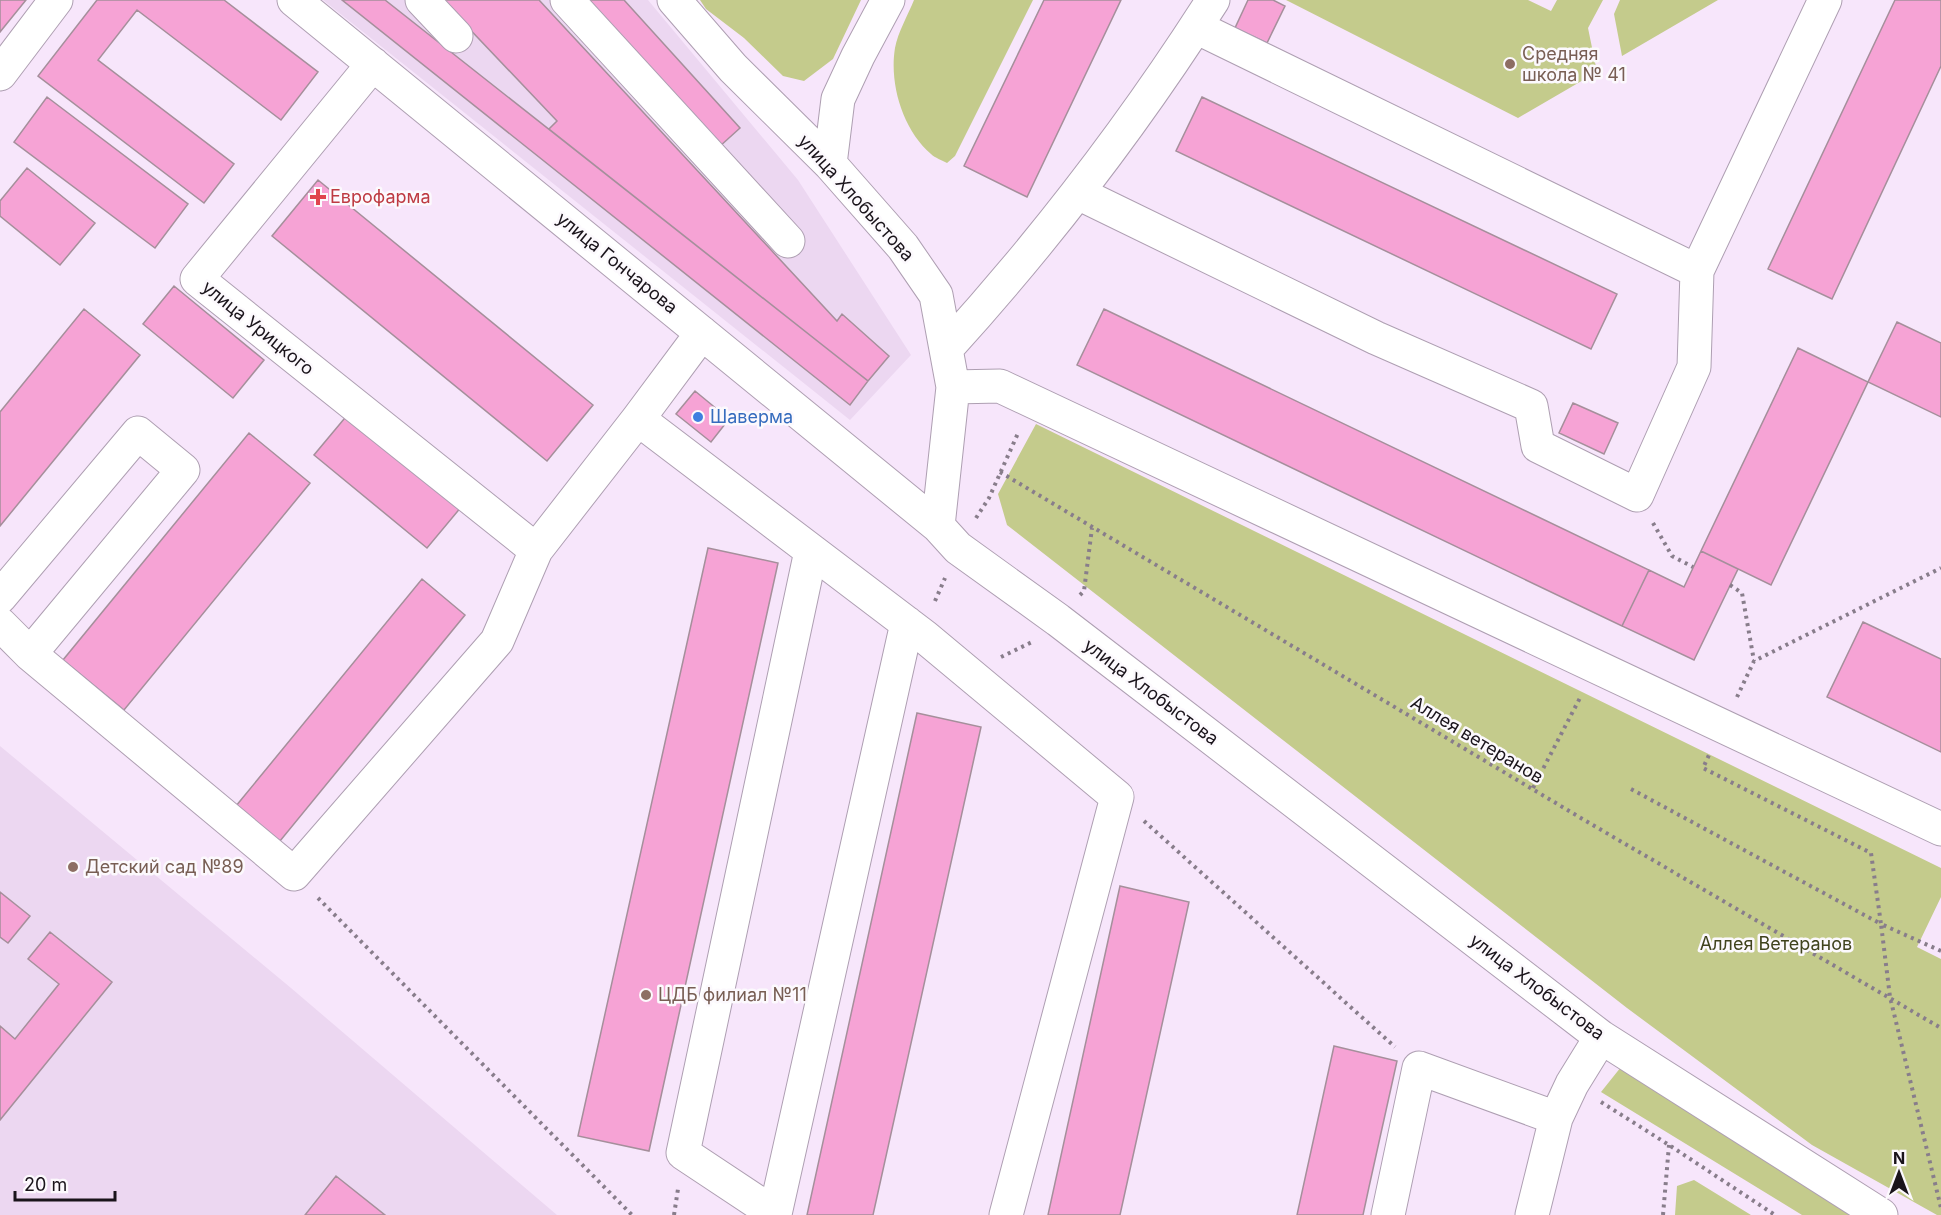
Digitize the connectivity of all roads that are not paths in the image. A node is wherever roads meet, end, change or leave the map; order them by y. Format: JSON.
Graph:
{"nodes":[{"id":1,"x":56,"y":0,"type":"edge"},
{"id":2,"x":294,"y":0,"type":"edge"},
{"id":3,"x":422,"y":0,"type":"edge"},
{"id":4,"x":567,"y":0,"type":"edge"},
{"id":5,"x":674,"y":0,"type":"edge"},
{"id":6,"x":888,"y":0,"type":"edge"},
{"id":7,"x":1825,"y":0,"type":"edge"},
{"id":8,"x":1204,"y":13,"type":"edge"},
{"id":9,"x":456,"y":36,"type":"dead end"},
{"id":10,"x":373,"y":64,"type":"junction"},
{"id":11,"x":0,"y":74,"type":"edge"},
{"id":12,"x":831,"y":164,"type":"junction"},
{"id":13,"x":1078,"y":193,"type":"junction"},
{"id":14,"x":788,"y":241,"type":"dead end"},
{"id":15,"x":1697,"y":271,"type":"junction"},
{"id":16,"x":702,"y":333,"type":"junction"},
{"id":17,"x":946,"y":349,"type":"junction"},
{"id":18,"x":953,"y":387,"type":"junction"},
{"id":19,"x":638,"y":419,"type":"junction"},
{"id":20,"x":938,"y":526,"type":"junction"},
{"id":21,"x":536,"y":550,"type":"junction"},
{"id":22,"x":811,"y":551,"type":"junction"},
{"id":23,"x":0,"y":597,"type":"edge"},
{"id":24,"x":907,"y":623,"type":"junction"},
{"id":25,"x":0,"y":624,"type":"edge"},
{"id":26,"x":30,"y":654,"type":"junction"},
{"id":27,"x":1941,"y":829,"type":"edge"},
{"id":28,"x":1601,"y":1037,"type":"junction"},
{"id":29,"x":1556,"y":1118,"type":"junction"},
{"id":30,"x":774,"y":1214,"type":"edge"},
{"id":31,"x":1005,"y":1215,"type":"edge"},
{"id":32,"x":1388,"y":1215,"type":"edge"},
{"id":33,"x":1532,"y":1215,"type":"edge"},
{"id":34,"x":1881,"y":1215,"type":"edge"}],
"edges":[{"from":1,"to":11,"type":"street"},
{"from":2,"to":10,"type":"street","name":"улица Гончарова"},
{"from":3,"to":9,"type":"street"},
{"from":4,"to":14,"type":"street"},
{"from":5,"to":12,"type":"street","name":"улица Хлобыстова"},
{"from":6,"to":12,"type":"street"},
{"from":7,"to":15,"type":"street"},
{"from":8,"to":13,"type":"street"},
{"from":8,"to":15,"type":"street"},
{"from":10,"to":16,"type":"street","name":"улица Гончарова"},
{"from":10,"to":21,"type":"street","name":"улица Урицкого"},
{"from":12,"to":17,"type":"street","name":"улица Хлобыстова"},
{"from":13,"to":15,"type":"street"},
{"from":13,"to":17,"type":"street"},
{"from":16,"to":19,"type":"street"},
{"from":16,"to":20,"type":"street","name":"улица Гончарова"},
{"from":17,"to":18,"type":"street","name":"улица Хлобыстова"},
{"from":18,"to":20,"type":"street","name":"улица Хлобыстова"},
{"from":18,"to":27,"type":"street"},
{"from":19,"to":21,"type":"street"},
{"from":19,"to":22,"type":"street"},
{"from":20,"to":28,"type":"street","name":"улица Хлобыстова"},
{"from":21,"to":26,"type":"street"},
{"from":22,"to":24,"type":"street"},
{"from":22,"to":30,"type":"street"},
{"from":23,"to":26,"type":"street"},
{"from":24,"to":30,"type":"street"},
{"from":24,"to":31,"type":"street"},
{"from":25,"to":26,"type":"street"},
{"from":28,"to":29,"type":"street"},
{"from":28,"to":34,"type":"street","name":"улица Хлобыстова"},
{"from":29,"to":32,"type":"street"},
{"from":29,"to":33,"type":"street"}]}
